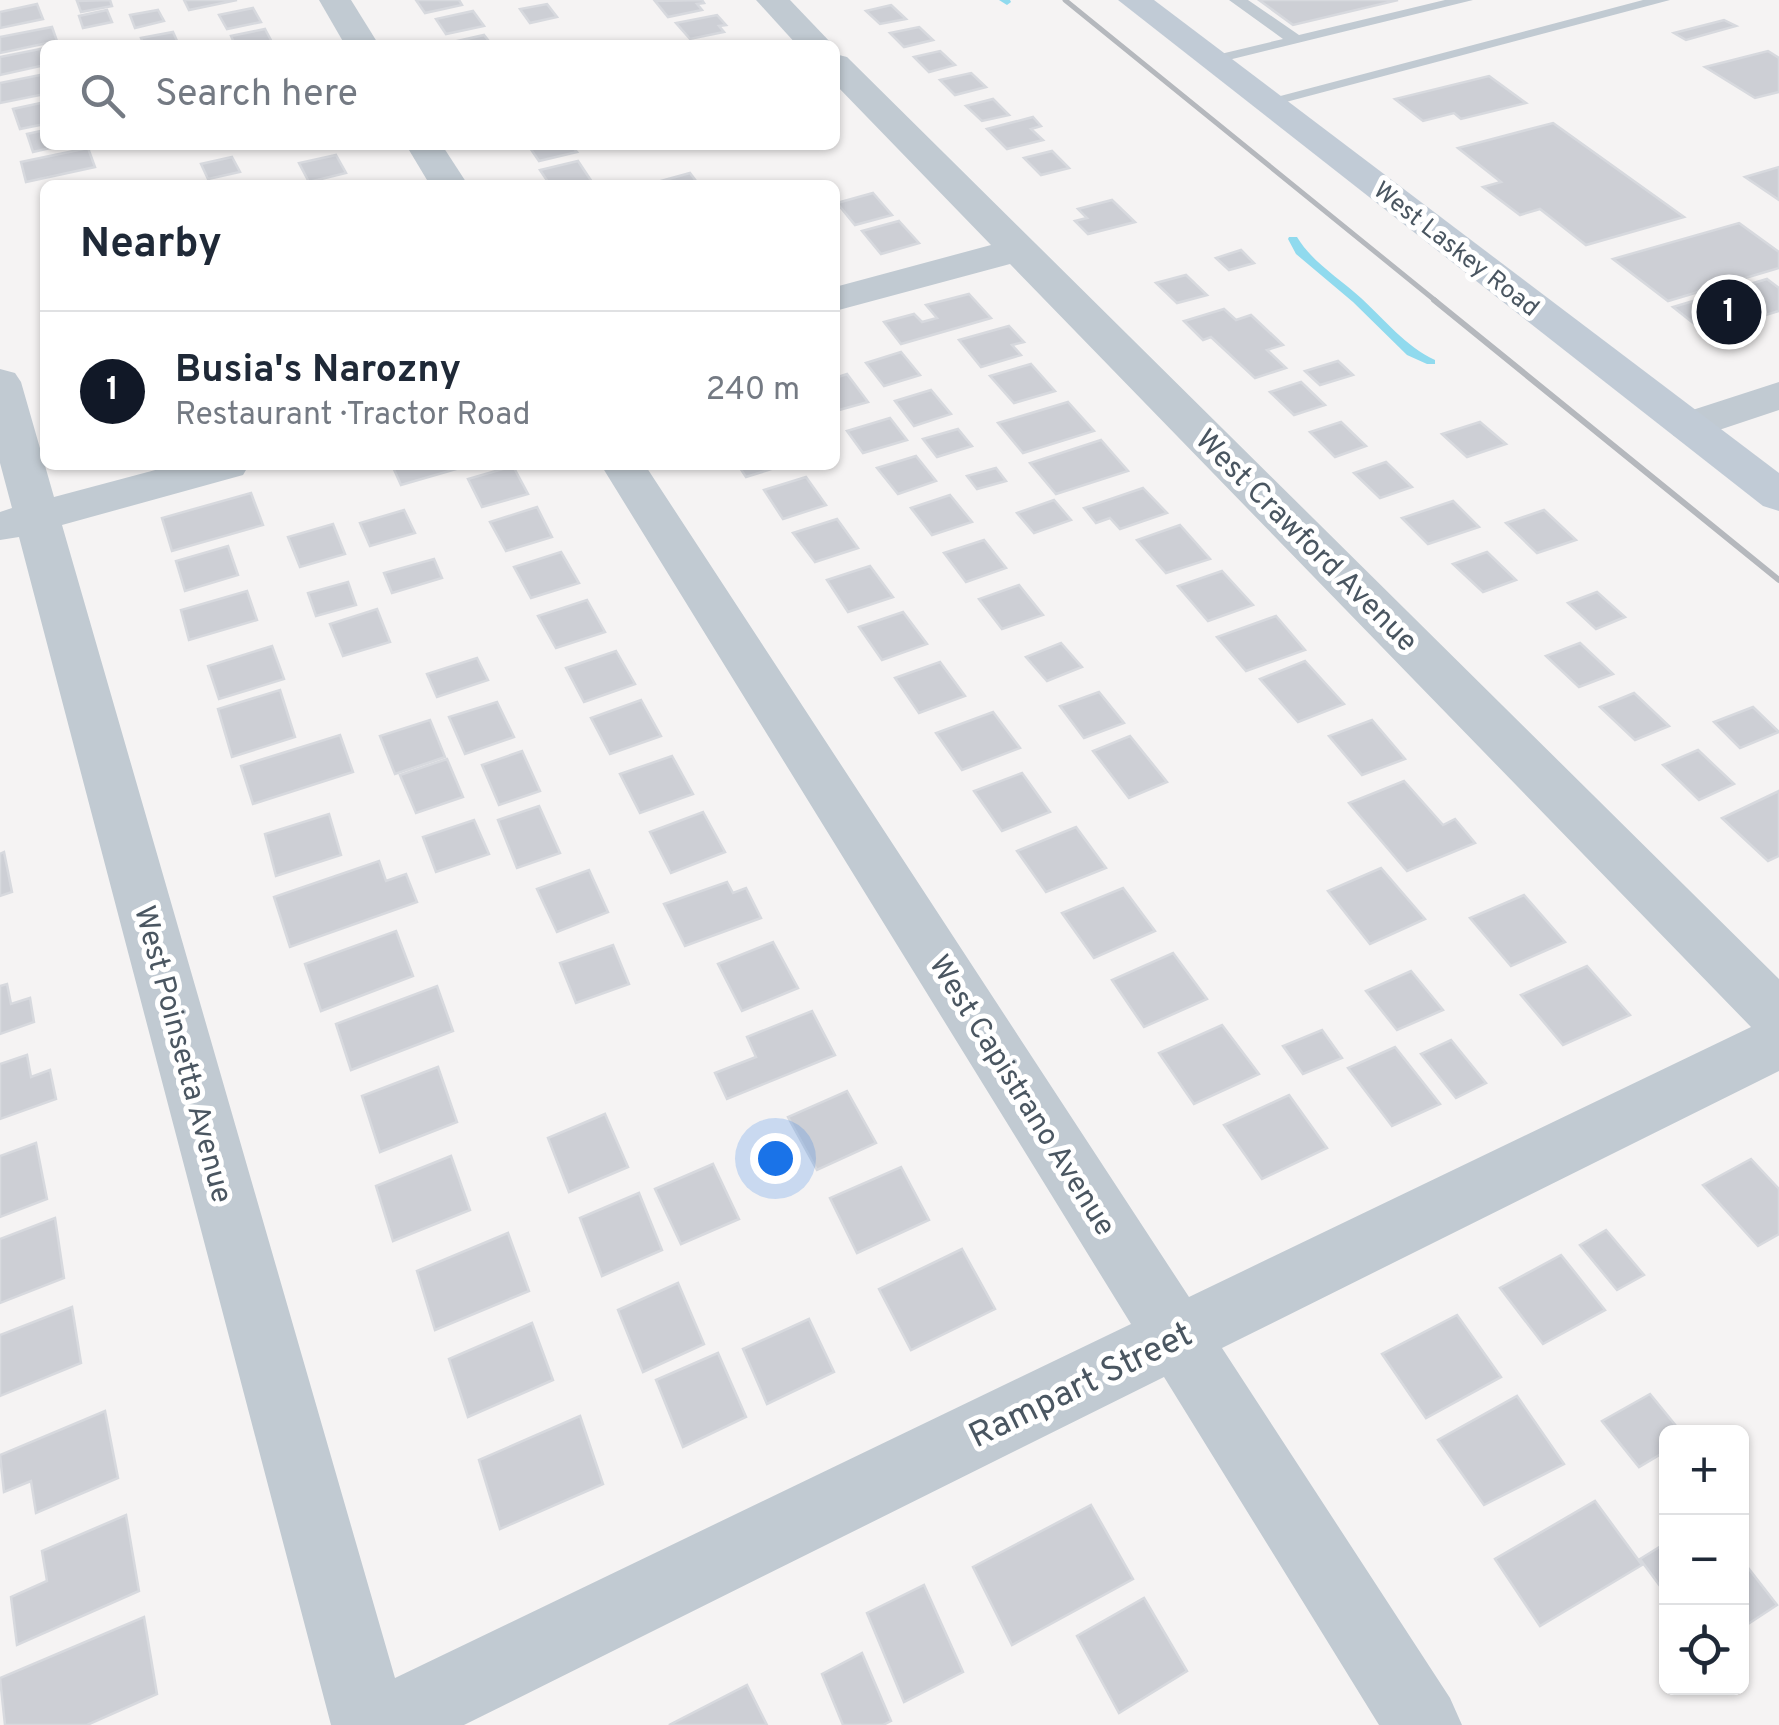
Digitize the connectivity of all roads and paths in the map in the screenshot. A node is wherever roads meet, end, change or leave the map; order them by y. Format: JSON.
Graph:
{"nodes":[{"id":1,"x":335,"y":0,"type":"edge"},
{"id":2,"x":772,"y":0,"type":"edge"},
{"id":3,"x":1134,"y":0,"type":"edge"},
{"id":4,"x":1237,"y":0,"type":"edge"},
{"id":5,"x":1465,"y":0,"type":"edge"},
{"id":6,"x":1662,"y":0,"type":"edge"},
{"id":7,"x":359,"y":40,"type":"edge"},
{"id":8,"x":811,"y":40,"type":"edge"},
{"id":9,"x":1296,"y":41,"type":"junction"},
{"id":10,"x":1214,"y":61,"type":"junction"},
{"id":11,"x":840,"y":69,"type":"edge"},
{"id":12,"x":1268,"y":102,"type":"junction"},
{"id":13,"x":427,"y":150,"type":"edge"},
{"id":14,"x":445,"y":180,"type":"edge"},
{"id":15,"x":1020,"y":249,"type":"junction"},
{"id":16,"x":840,"y":298,"type":"edge"},
{"id":17,"x":0,"y":382,"type":"edge"},
{"id":18,"x":1779,"y":396,"type":"edge"},
{"id":19,"x":1690,"y":426,"type":"junction"},
{"id":20,"x":209,"y":470,"type":"edge"},
{"id":21,"x":626,"y":470,"type":"edge"},
{"id":22,"x":1779,"y":496,"type":"edge"},
{"id":23,"x":18,"y":522,"type":"edge"},
{"id":24,"x":1779,"y":1017,"type":"edge"},
{"id":25,"x":1779,"y":1042,"type":"edge"},
{"id":26,"x":1176,"y":1337,"type":"junction"},
{"id":27,"x":370,"y":1725,"type":"edge"},
{"id":28,"x":381,"y":1725,"type":"edge"},
{"id":29,"x":1423,"y":1725,"type":"edge"}],
"edges":[{"from":1,"to":7,"type":"street"},
{"from":2,"to":8,"type":"street"},
{"from":3,"to":10,"type":"main road","name":"West Laskey Road"},
{"from":4,"to":9,"type":"lane"},
{"from":5,"to":9,"type":"lane"},
{"from":6,"to":12,"type":"lane"},
{"from":9,"to":10,"type":"lane"},
{"from":10,"to":12,"type":"main road","name":"West Laskey Road"},
{"from":11,"to":15,"type":"street","name":"West Crawford Avenue"},
{"from":12,"to":19,"type":"main road","name":"West Laskey Road"},
{"from":13,"to":14,"type":"street"},
{"from":15,"to":16,"type":"street"},
{"from":15,"to":24,"type":"street","name":"West Crawford Avenue"},
{"from":17,"to":23,"type":"street","name":"West Poinsetta Avenue"},
{"from":18,"to":19,"type":"street"},
{"from":19,"to":22,"type":"main road","name":"West Laskey Road"},
{"from":20,"to":23,"type":"street"},
{"from":21,"to":26,"type":"street","name":"West Capistrano Avenue"},
{"from":23,"to":27,"type":"street","name":"West Poinsetta Avenue"},
{"from":25,"to":26,"type":"street","name":"Rampart Street"},
{"from":26,"to":28,"type":"street","name":"Rampart Street"},
{"from":26,"to":29,"type":"street","name":"West Capistrano Avenue"}]}
